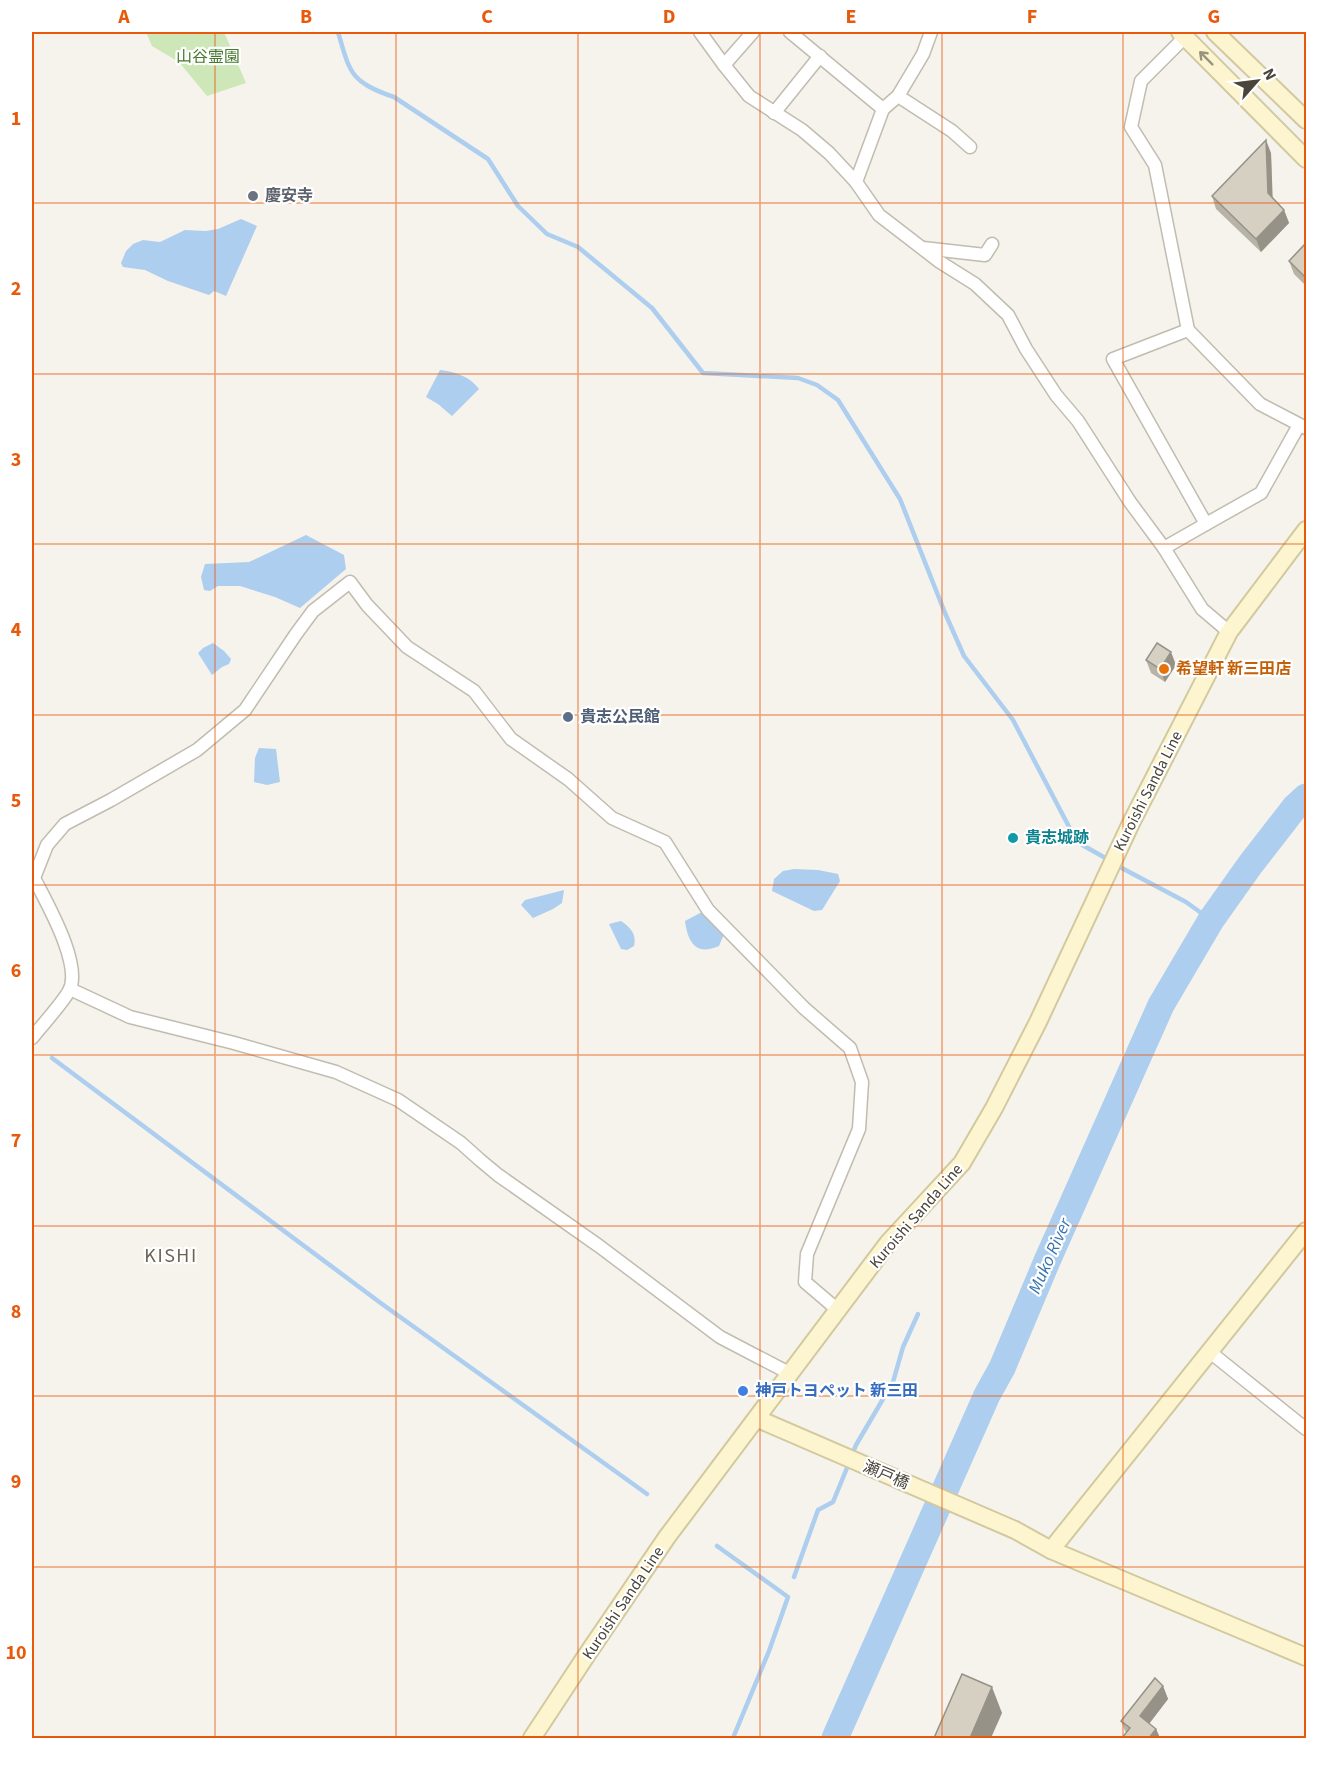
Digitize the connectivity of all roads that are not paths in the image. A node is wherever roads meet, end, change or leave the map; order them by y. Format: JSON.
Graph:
{"nodes":[{"id":1,"x":700,"y":32,"type":"edge"},
{"id":2,"x":753,"y":32,"type":"edge"},
{"id":3,"x":790,"y":32,"type":"edge"},
{"id":4,"x":931,"y":32,"type":"edge"},
{"id":5,"x":1215,"y":32,"type":"edge"},
{"id":6,"x":1183,"y":34,"type":"edge"},
{"id":7,"x":820,"y":56,"type":"junction"},
{"id":8,"x":724,"y":65,"type":"junction"},
{"id":9,"x":898,"y":96,"type":"junction"},
{"id":10,"x":882,"y":109,"type":"junction"},
{"id":11,"x":774,"y":113,"type":"junction"},
{"id":12,"x":1306,"y":120,"type":"edge"},
{"id":13,"x":970,"y":147,"type":"dead end"},
{"id":14,"x":1306,"y":159,"type":"edge"},
{"id":15,"x":856,"y":182,"type":"junction"},
{"id":16,"x":992,"y":243,"type":"dead end"},
{"id":17,"x":921,"y":247,"type":"junction"},
{"id":18,"x":1188,"y":330,"type":"junction"},
{"id":19,"x":1303,"y":426,"type":"edge"},
{"id":20,"x":1206,"y":524,"type":"junction"},
{"id":21,"x":1306,"y":530,"type":"edge"},
{"id":22,"x":1164,"y":548,"type":"junction"},
{"id":23,"x":1229,"y":632,"type":"junction"},
{"id":24,"x":70,"y":989,"type":"junction"},
{"id":25,"x":32,"y":1038,"type":"edge"},
{"id":26,"x":1306,"y":1231,"type":"edge"},
{"id":27,"x":839,"y":1311,"type":"junction"},
{"id":28,"x":1210,"y":1352,"type":"junction"},
{"id":29,"x":791,"y":1374,"type":"junction"},
{"id":30,"x":758,"y":1419,"type":"junction"},
{"id":31,"x":1306,"y":1430,"type":"edge"},
{"id":32,"x":1051,"y":1550,"type":"junction"},
{"id":33,"x":1306,"y":1657,"type":"edge"},
{"id":34,"x":532,"y":1738,"type":"edge"}],
"edges":[{"from":1,"to":8,"type":"street"},
{"from":2,"to":8,"type":"street"},
{"from":3,"to":7,"type":"street"},
{"from":4,"to":9,"type":"street"},
{"from":5,"to":12,"type":"main road"},
{"from":14,"to":6,"type":"main road","one_way":true},
{"from":6,"to":18,"type":"street"},
{"from":7,"to":10,"type":"street"},
{"from":7,"to":11,"type":"street"},
{"from":8,"to":11,"type":"street"},
{"from":9,"to":10,"type":"street"},
{"from":9,"to":13,"type":"street"},
{"from":10,"to":15,"type":"street"},
{"from":11,"to":15,"type":"street"},
{"from":15,"to":17,"type":"street"},
{"from":16,"to":17,"type":"street"},
{"from":17,"to":22,"type":"street"},
{"from":18,"to":19,"type":"street"},
{"from":18,"to":20,"type":"street"},
{"from":19,"to":20,"type":"street"},
{"from":20,"to":22,"type":"street"},
{"from":21,"to":23,"type":"main road","name":"Kuroishi Sanda Line"},
{"from":22,"to":23,"type":"street"},
{"from":23,"to":27,"type":"main road","name":"Kuroishi Sanda Line"},
{"from":24,"to":25,"type":"street"},
{"from":24,"to":27,"type":"street"},
{"from":24,"to":29,"type":"street"},
{"from":26,"to":28,"type":"main road"},
{"from":27,"to":29,"type":"main road","name":"Kuroishi Sanda Line"},
{"from":28,"to":31,"type":"street"},
{"from":28,"to":32,"type":"main road"},
{"from":29,"to":30,"type":"main road","name":"Kuroishi Sanda Line"},
{"from":30,"to":32,"type":"main road","name":"瀬戸橋"},
{"from":30,"to":34,"type":"main road","name":"Kuroishi Sanda Line"},
{"from":32,"to":33,"type":"main road","name":"瀬戸橋"}]}
